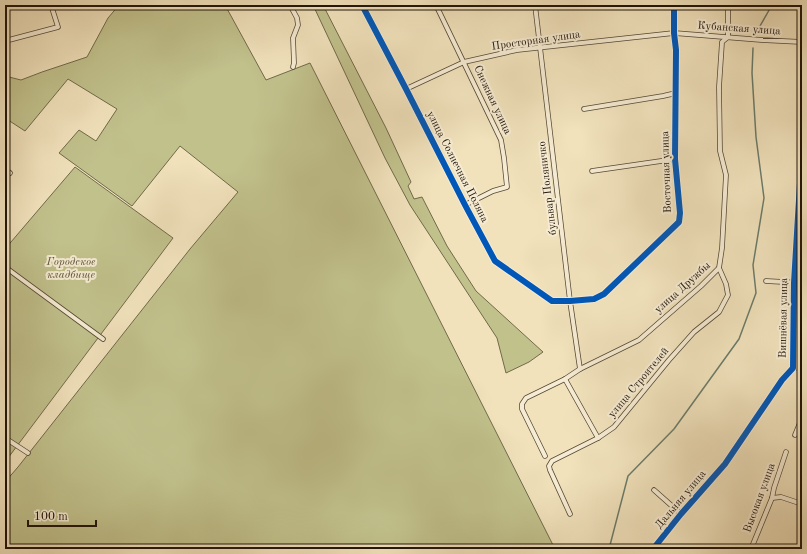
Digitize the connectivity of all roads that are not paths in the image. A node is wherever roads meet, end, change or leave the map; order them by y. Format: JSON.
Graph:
{"nodes":[{"id":1,"x":51,"y":5,"type":"edge"},
{"id":2,"x":290,"y":5,"type":"edge"},
{"id":3,"x":362,"y":5,"type":"edge"},
{"id":4,"x":436,"y":5,"type":"edge"},
{"id":5,"x":535,"y":5,"type":"edge"},
{"id":6,"x":674,"y":5,"type":"edge"},
{"id":7,"x":728,"y":5,"type":"edge"},
{"id":8,"x":674,"y":33,"type":"junction"},
{"id":9,"x":728,"y":37,"type":"junction"},
{"id":10,"x":5,"y":41,"type":"edge"},
{"id":11,"x":802,"y":42,"type":"edge"},
{"id":12,"x":540,"y":48,"type":"junction"},
{"id":13,"x":464,"y":62,"type":"junction"},
{"id":14,"x":293,"y":67,"type":"dead end"},
{"id":15,"x":406,"y":89,"type":"junction"},
{"id":16,"x":676,"y":93,"type":"junction"},
{"id":17,"x":584,"y":109,"type":"dead end"},
{"id":18,"x":802,"y":150,"type":"edge"},
{"id":19,"x":675,"y":159,"type":"junction"},
{"id":20,"x":802,"y":162,"type":"edge"},
{"id":21,"x":5,"y":169,"type":"edge"},
{"id":22,"x":592,"y":171,"type":"dead end"},
{"id":23,"x":10,"y":173,"type":"dead end"},
{"id":24,"x":465,"y":205,"type":"junction"},
{"id":25,"x":5,"y":267,"type":"edge"},
{"id":26,"x":719,"y":268,"type":"junction"},
{"id":27,"x":766,"y":281,"type":"dead end"},
{"id":28,"x":794,"y":283,"type":"junction"},
{"id":29,"x":802,"y":283,"type":"edge"},
{"id":30,"x":570,"y":301,"type":"junction"},
{"id":31,"x":103,"y":339,"type":"dead end"},
{"id":32,"x":802,"y":366,"type":"edge"},
{"id":33,"x":793,"y":368,"type":"junction"},
{"id":34,"x":580,"y":369,"type":"junction"},
{"id":35,"x":565,"y":379,"type":"junction"},
{"id":36,"x":802,"y":418,"type":"edge"},
{"id":37,"x":795,"y":435,"type":"dead end"},
{"id":38,"x":5,"y":438,"type":"edge"},
{"id":39,"x":598,"y":438,"type":"junction"},
{"id":40,"x":786,"y":452,"type":"dead end"},
{"id":41,"x":28,"y":453,"type":"dead end"},
{"id":42,"x":545,"y":456,"type":"dead end"},
{"id":43,"x":725,"y":464,"type":"joint"},
{"id":44,"x":654,"y":490,"type":"dead end"},
{"id":45,"x":772,"y":498,"type":"junction"},
{"id":46,"x":802,"y":504,"type":"edge"},
{"id":47,"x":570,"y":514,"type":"dead end"},
{"id":48,"x":681,"y":514,"type":"junction"},
{"id":49,"x":653,"y":549,"type":"edge"},
{"id":50,"x":750,"y":549,"type":"edge"}],
"edges":[{"from":1,"to":10,"type":"street"},
{"from":2,"to":14,"type":"street"},
{"from":3,"to":15,"type":"street","name":"улица Солнечная Поляна"},
{"from":4,"to":13,"type":"street","name":"Снежная улица"},
{"from":5,"to":12,"type":"street","name":"бульвар Поляничко"},
{"from":6,"to":8,"type":"street","name":"Восточная улица"},
{"from":7,"to":9,"type":"street","name":"улица Дружбы"},
{"from":8,"to":9,"type":"street","name":"Кубанская улица"},
{"from":8,"to":12,"type":"street","name":"Просторная улица"},
{"from":8,"to":16,"type":"street","name":"Восточная улица"},
{"from":9,"to":11,"type":"street","name":"Кубанская улица"},
{"from":9,"to":26,"type":"street","name":"улица Дружбы"},
{"from":12,"to":13,"type":"street","name":"Просторная улица"},
{"from":12,"to":30,"type":"street","name":"бульвар Поляничко"},
{"from":13,"to":15,"type":"street","name":"Просторная улица"},
{"from":13,"to":24,"type":"street","name":"Снежная улица"},
{"from":15,"to":24,"type":"street","name":"улица Солнечная Поляна"},
{"from":16,"to":17,"type":"street"},
{"from":16,"to":19,"type":"street","name":"Восточная улица"},
{"from":18,"to":20,"type":"street","name":"Вишнёвая улица"},
{"from":19,"to":22,"type":"street","name":"Восточная улица"},
{"from":19,"to":30,"type":"street","name":"Восточная улица"},
{"from":20,"to":28,"type":"street","name":"Вишнёвая улица"},
{"from":21,"to":23,"type":"street"},
{"from":24,"to":30,"type":"street","name":"улица Солнечная Поляна"},
{"from":25,"to":31,"type":"street"},
{"from":26,"to":34,"type":"street","name":"улица Дружбы"},
{"from":26,"to":39,"type":"street","name":"улица Строителей"},
{"from":27,"to":28,"type":"street"},
{"from":28,"to":29,"type":"street"},
{"from":28,"to":33,"type":"street","name":"Вишнёвая улица"},
{"from":30,"to":34,"type":"street","name":"бульвар Поляничко"},
{"from":32,"to":33,"type":"street"},
{"from":33,"to":43,"type":"street","name":"Вишнёвая улица"},
{"from":34,"to":35,"type":"street","name":"улица Дружбы"},
{"from":35,"to":39,"type":"street"},
{"from":35,"to":42,"type":"street","name":"улица Дружбы"},
{"from":36,"to":37,"type":"street"},
{"from":38,"to":41,"type":"street"},
{"from":39,"to":47,"type":"street","name":"улица Строителей"},
{"from":40,"to":45,"type":"street","name":"Высокая улица"},
{"from":43,"to":48,"type":"street","name":"Дальняя улица"},
{"from":44,"to":48,"type":"street"},
{"from":45,"to":46,"type":"street"},
{"from":45,"to":50,"type":"street","name":"Высокая улица"},
{"from":48,"to":49,"type":"street","name":"Дальняя улица"}]}
